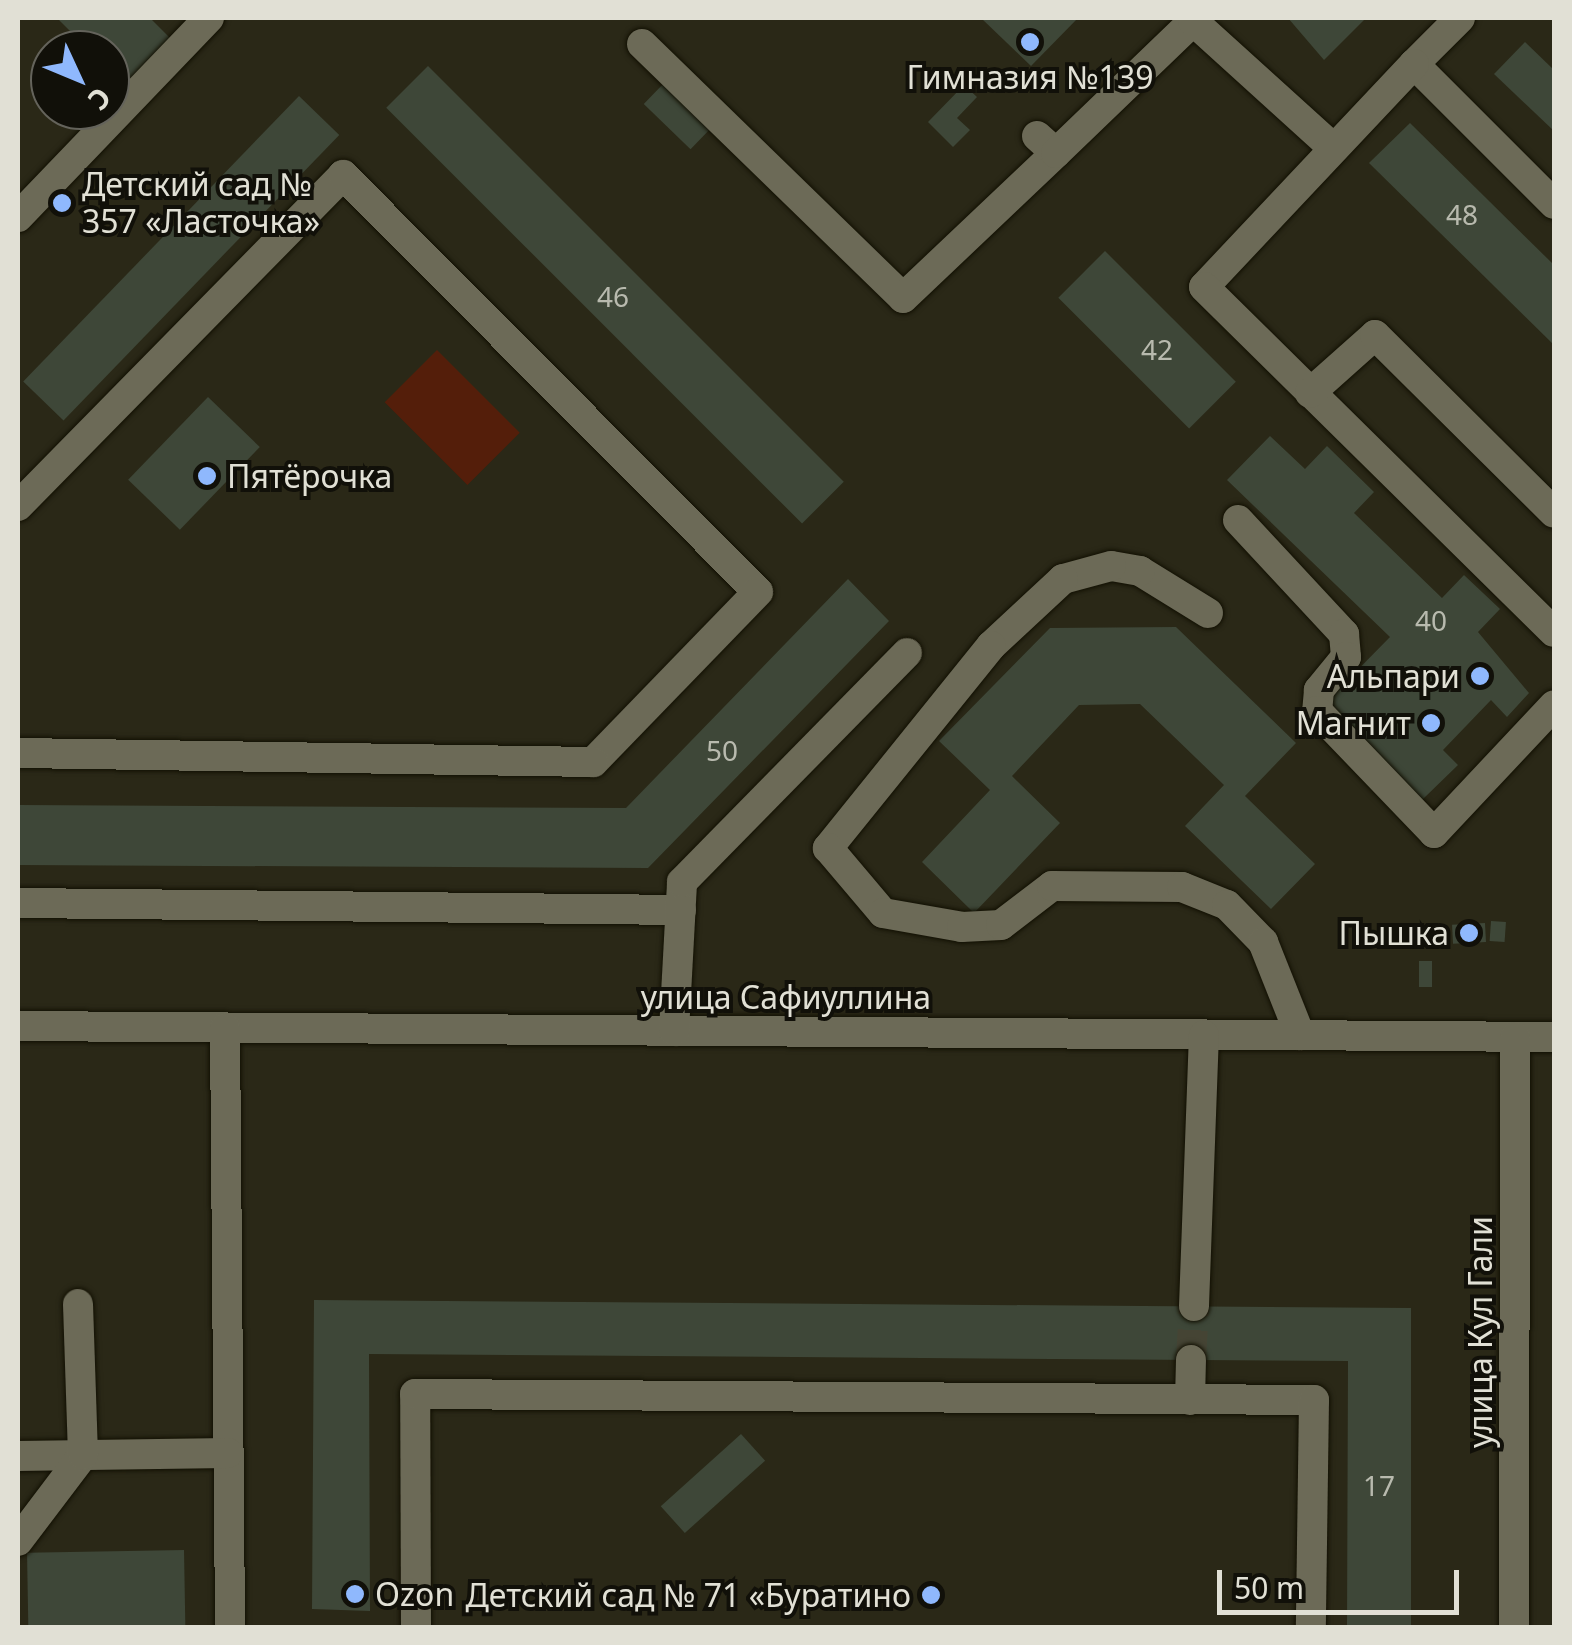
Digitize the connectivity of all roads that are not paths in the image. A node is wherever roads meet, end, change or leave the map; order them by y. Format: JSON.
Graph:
{"nodes":[{"id":1,"x":209,"y":18,"type":"edge"},
{"id":2,"x":1460,"y":18,"type":"edge"},
{"id":3,"x":642,"y":44,"type":"dead end"},
{"id":4,"x":1414,"y":64,"type":"junction"},
{"id":5,"x":1331,"y":146,"type":"junction"},
{"id":6,"x":1554,"y":204,"type":"edge"},
{"id":7,"x":18,"y":217,"type":"edge"},
{"id":8,"x":1310,"y":394,"type":"junction"},
{"id":9,"x":18,"y":506,"type":"edge"},
{"id":10,"x":1554,"y":513,"type":"edge"},
{"id":11,"x":1238,"y":520,"type":"dead end"},
{"id":12,"x":1208,"y":613,"type":"dead end"},
{"id":13,"x":1554,"y":632,"type":"edge"},
{"id":14,"x":907,"y":653,"type":"dead end"},
{"id":15,"x":1554,"y":705,"type":"edge"},
{"id":16,"x":18,"y":753,"type":"edge"},
{"id":17,"x":18,"y":904,"type":"edge"},
{"id":18,"x":681,"y":910,"type":"junction"},
{"id":19,"x":18,"y":1026,"type":"edge"},
{"id":20,"x":225,"y":1028,"type":"junction"},
{"id":21,"x":674,"y":1031,"type":"junction"},
{"id":22,"x":1204,"y":1035,"type":"junction"},
{"id":23,"x":1300,"y":1036,"type":"junction"},
{"id":24,"x":1515,"y":1037,"type":"junction"},
{"id":25,"x":1554,"y":1037,"type":"edge"},
{"id":26,"x":78,"y":1304,"type":"dead end"},
{"id":27,"x":1194,"y":1306,"type":"tunnel mouth"},
{"id":28,"x":1192,"y":1360,"type":"tunnel mouth"},
{"id":29,"x":1190,"y":1400,"type":"junction"},
{"id":30,"x":228,"y":1452,"type":"junction"},
{"id":31,"x":84,"y":1455,"type":"junction"},
{"id":32,"x":18,"y":1456,"type":"edge"},
{"id":33,"x":18,"y":1541,"type":"edge"},
{"id":34,"x":230,"y":1628,"type":"edge"},
{"id":35,"x":416,"y":1628,"type":"edge"},
{"id":36,"x":1311,"y":1628,"type":"edge"},
{"id":37,"x":1514,"y":1628,"type":"edge"}],
"edges":[{"from":1,"to":7,"type":"street"},
{"from":2,"to":4,"type":"street"},
{"from":3,"to":5,"type":"street"},
{"from":4,"to":5,"type":"street"},
{"from":4,"to":6,"type":"street"},
{"from":5,"to":8,"type":"street"},
{"from":8,"to":10,"type":"street"},
{"from":8,"to":13,"type":"street"},
{"from":9,"to":16,"type":"street"},
{"from":11,"to":15,"type":"street"},
{"from":12,"to":23,"type":"street"},
{"from":14,"to":18,"type":"street"},
{"from":17,"to":18,"type":"street"},
{"from":18,"to":21,"type":"street"},
{"from":19,"to":20,"type":"street","name":"улица Сафиуллина"},
{"from":20,"to":21,"type":"street","name":"улица Сафиуллина"},
{"from":20,"to":30,"type":"street"},
{"from":21,"to":22,"type":"street","name":"улица Сафиуллина"},
{"from":22,"to":23,"type":"street","name":"улица Сафиуллина"},
{"from":22,"to":27,"type":"street"},
{"from":23,"to":24,"type":"street","name":"улица Сафиуллина"},
{"from":24,"to":25,"type":"street","name":"улица Сафиуллина"},
{"from":24,"to":37,"type":"street","name":"улица Кул Гали"},
{"from":26,"to":31,"type":"street"},
{"from":28,"to":29,"type":"street"},
{"from":29,"to":35,"type":"street"},
{"from":29,"to":36,"type":"street"},
{"from":30,"to":31,"type":"street"},
{"from":30,"to":34,"type":"street"},
{"from":31,"to":32,"type":"street"},
{"from":31,"to":33,"type":"street"}]}
